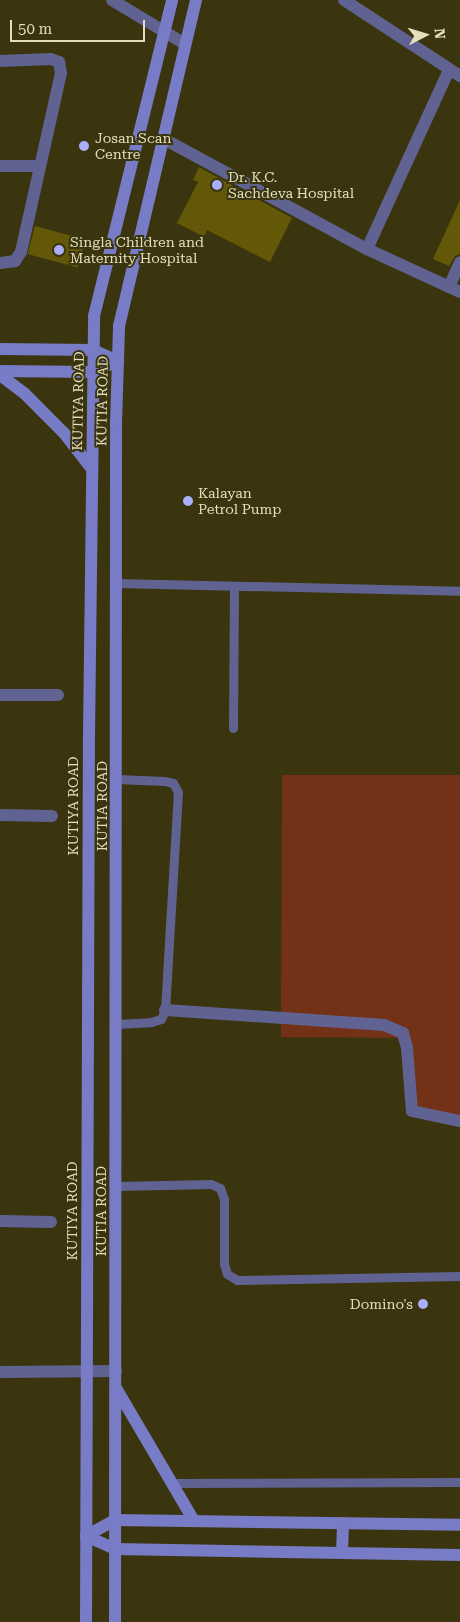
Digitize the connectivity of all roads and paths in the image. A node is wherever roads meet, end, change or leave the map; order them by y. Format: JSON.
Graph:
{"nodes":[{"id":1,"x":112,"y":0,"type":"edge"},
{"id":2,"x":172,"y":0,"type":"edge"},
{"id":3,"x":196,"y":0,"type":"edge"},
{"id":4,"x":344,"y":0,"type":"edge"},
{"id":5,"x":165,"y":30,"type":"junction"},
{"id":6,"x":185,"y":44,"type":"junction"},
{"id":7,"x":0,"y":61,"type":"edge"},
{"id":8,"x":455,"y":73,"type":"edge"},
{"id":9,"x":164,"y":140,"type":"junction"},
{"id":10,"x":0,"y":166,"type":"edge"},
{"id":11,"x":39,"y":166,"type":"junction"},
{"id":12,"x":367,"y":249,"type":"junction"},
{"id":13,"x":460,"y":262,"type":"edge"},
{"id":14,"x":0,"y":263,"type":"edge"},
{"id":15,"x":454,"y":290,"type":"edge"},
{"id":16,"x":0,"y":349,"type":"edge"},
{"id":17,"x":93,"y":350,"type":"junction"},
{"id":18,"x":118,"y":361,"type":"junction"},
{"id":19,"x":93,"y":372,"type":"junction"},
{"id":20,"x":0,"y":373,"type":"edge"},
{"id":21,"x":92,"y":469,"type":"junction"},
{"id":22,"x":116,"y":583,"type":"junction"},
{"id":23,"x":234,"y":586,"type":"junction"},
{"id":24,"x":460,"y":591,"type":"edge"},
{"id":25,"x":0,"y":695,"type":"edge"},
{"id":26,"x":58,"y":695,"type":"dead end"},
{"id":27,"x":233,"y":728,"type":"dead end"},
{"id":28,"x":117,"y":779,"type":"junction"},
{"id":29,"x":0,"y":816,"type":"edge"},
{"id":30,"x":52,"y":816,"type":"dead end"},
{"id":31,"x":165,"y":1010,"type":"junction"},
{"id":32,"x":116,"y":1024,"type":"junction"},
{"id":33,"x":460,"y":1121,"type":"edge"},
{"id":34,"x":116,"y":1186,"type":"junction"},
{"id":35,"x":0,"y":1221,"type":"edge"},
{"id":36,"x":51,"y":1222,"type":"dead end"},
{"id":37,"x":460,"y":1276,"type":"edge"},
{"id":38,"x":87,"y":1371,"type":"junction"},
{"id":39,"x":116,"y":1371,"type":"junction"},
{"id":40,"x":0,"y":1372,"type":"edge"},
{"id":41,"x":116,"y":1388,"type":"junction"},
{"id":42,"x":460,"y":1482,"type":"edge"},
{"id":43,"x":172,"y":1483,"type":"junction"},
{"id":44,"x":115,"y":1520,"type":"junction"},
{"id":45,"x":194,"y":1521,"type":"junction"},
{"id":46,"x":343,"y":1523,"type":"junction"},
{"id":47,"x":460,"y":1525,"type":"edge"},
{"id":48,"x":86,"y":1536,"type":"junction"},
{"id":49,"x":115,"y":1549,"type":"junction"},
{"id":50,"x":342,"y":1553,"type":"junction"},
{"id":51,"x":460,"y":1555,"type":"edge"},
{"id":52,"x":86,"y":1622,"type":"edge"},
{"id":53,"x":115,"y":1622,"type":"edge"}],
"edges":[{"from":1,"to":5,"type":"street"},
{"from":2,"to":5,"type":"street","name":"KUTIYA ROAD"},
{"from":3,"to":6,"type":"street","name":"KUTIA ROAD"},
{"from":4,"to":8,"type":"street"},
{"from":5,"to":6,"type":"street"},
{"from":5,"to":17,"type":"street","name":"KUTIYA ROAD"},
{"from":6,"to":9,"type":"street","name":"KUTIA ROAD"},
{"from":7,"to":11,"type":"street"},
{"from":8,"to":12,"type":"street"},
{"from":9,"to":12,"type":"street"},
{"from":9,"to":18,"type":"street","name":"KUTIA ROAD"},
{"from":10,"to":11,"type":"street"},
{"from":11,"to":14,"type":"street"},
{"from":12,"to":15,"type":"street"},
{"from":13,"to":15,"type":"street"},
{"from":16,"to":17,"type":"street"},
{"from":17,"to":18,"type":"street"},
{"from":17,"to":19,"type":"street","name":"KUTIYA ROAD"},
{"from":18,"to":19,"type":"street"},
{"from":18,"to":22,"type":"street","name":"KUTIA ROAD"},
{"from":19,"to":20,"type":"street"},
{"from":19,"to":21,"type":"street","name":"KUTIYA ROAD"},
{"from":20,"to":21,"type":"street"},
{"from":21,"to":38,"type":"street","name":"KUTIYA ROAD"},
{"from":22,"to":23,"type":"lane"},
{"from":22,"to":28,"type":"street","name":"KUTIA ROAD"},
{"from":23,"to":24,"type":"lane"},
{"from":23,"to":27,"type":"lane"},
{"from":25,"to":26,"type":"street"},
{"from":28,"to":31,"type":"lane"},
{"from":28,"to":32,"type":"street","name":"KUTIA ROAD"},
{"from":29,"to":30,"type":"street"},
{"from":31,"to":32,"type":"lane"},
{"from":31,"to":33,"type":"street"},
{"from":32,"to":34,"type":"street","name":"KUTIA ROAD"},
{"from":34,"to":37,"type":"lane"},
{"from":34,"to":39,"type":"street","name":"KUTIA ROAD"},
{"from":35,"to":36,"type":"street"},
{"from":38,"to":39,"type":"street"},
{"from":38,"to":40,"type":"street"},
{"from":38,"to":48,"type":"street","name":"KUTIYA ROAD"},
{"from":39,"to":41,"type":"street","name":"KUTIA ROAD"},
{"from":41,"to":43,"type":"street"},
{"from":41,"to":44,"type":"street","name":"KUTIA ROAD"},
{"from":42,"to":43,"type":"lane"},
{"from":43,"to":45,"type":"street"},
{"from":44,"to":45,"type":"street"},
{"from":44,"to":48,"type":"street"},
{"from":44,"to":49,"type":"street","name":"KUTIA ROAD"},
{"from":45,"to":46,"type":"street"},
{"from":46,"to":47,"type":"street"},
{"from":46,"to":50,"type":"street"},
{"from":48,"to":49,"type":"street"},
{"from":48,"to":52,"type":"street","name":"KUTIYA ROAD"},
{"from":49,"to":50,"type":"street"},
{"from":49,"to":53,"type":"street","name":"KUTIA ROAD"},
{"from":50,"to":51,"type":"street"}]}
